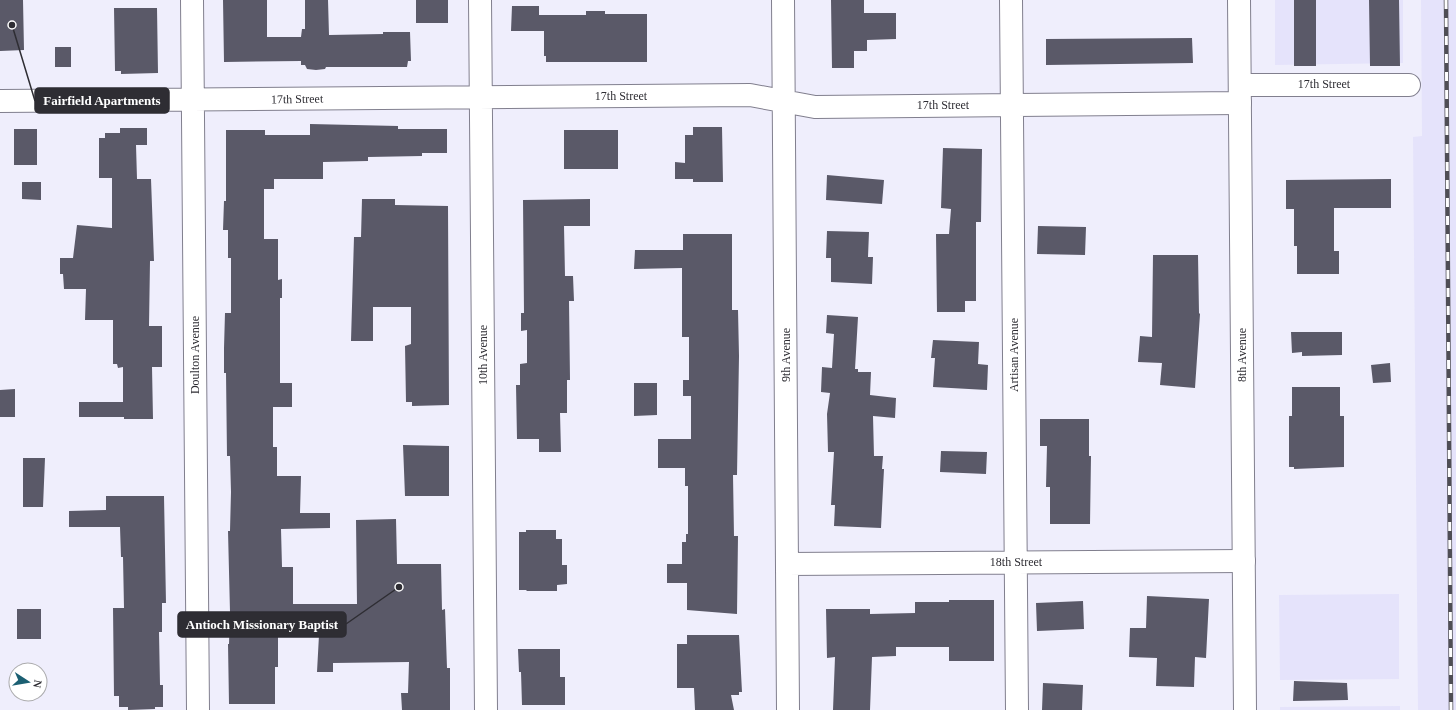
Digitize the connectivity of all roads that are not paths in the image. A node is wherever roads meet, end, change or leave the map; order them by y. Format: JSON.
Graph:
{"nodes":[{"id":1,"x":192,"y":0,"type":"edge"},
{"id":2,"x":480,"y":0,"type":"edge"},
{"id":3,"x":783,"y":0,"type":"edge"},
{"id":4,"x":1011,"y":0,"type":"edge"},
{"id":5,"x":1239,"y":0,"type":"edge"},
{"id":6,"x":1409,"y":85,"type":"dead end"},
{"id":7,"x":1240,"y":94,"type":"junction"},
{"id":8,"x":482,"y":96,"type":"junction"},
{"id":9,"x":193,"y":100,"type":"junction"},
{"id":10,"x":0,"y":101,"type":"edge"},
{"id":11,"x":784,"y":101,"type":"junction"},
{"id":12,"x":1012,"y":104,"type":"junction"},
{"id":13,"x":1244,"y":561,"type":"junction"},
{"id":14,"x":1016,"y":562,"type":"junction"},
{"id":15,"x":787,"y":564,"type":"junction"},
{"id":16,"x":198,"y":710,"type":"edge"},
{"id":17,"x":486,"y":710,"type":"edge"},
{"id":18,"x":788,"y":710,"type":"edge"},
{"id":19,"x":1017,"y":710,"type":"edge"},
{"id":20,"x":1245,"y":710,"type":"edge"}],
"edges":[{"from":1,"to":9,"type":"street","name":"Doulton Avenue"},
{"from":2,"to":8,"type":"street","name":"10th Avenue"},
{"from":3,"to":11,"type":"street","name":"9th Avenue"},
{"from":4,"to":12,"type":"street","name":"Artisan Avenue"},
{"from":5,"to":7,"type":"street","name":"8th Avenue"},
{"from":6,"to":7,"type":"street","name":"17th Street"},
{"from":7,"to":12,"type":"street","name":"17th Street"},
{"from":7,"to":13,"type":"street","name":"8th Avenue"},
{"from":8,"to":9,"type":"street","name":"17th Street"},
{"from":8,"to":11,"type":"street","name":"17th Street"},
{"from":8,"to":17,"type":"street","name":"10th Avenue"},
{"from":9,"to":10,"type":"street","name":"17th Street"},
{"from":9,"to":16,"type":"street","name":"Doulton Avenue"},
{"from":11,"to":12,"type":"street","name":"17th Street"},
{"from":11,"to":15,"type":"street","name":"9th Avenue"},
{"from":12,"to":14,"type":"street","name":"Artisan Avenue"},
{"from":13,"to":14,"type":"street","name":"18th Street"},
{"from":13,"to":20,"type":"street","name":"8th Avenue"},
{"from":14,"to":15,"type":"street","name":"18th Street"},
{"from":14,"to":19,"type":"street","name":"Artisan Avenue"},
{"from":15,"to":18,"type":"street","name":"9th Avenue"}]}
